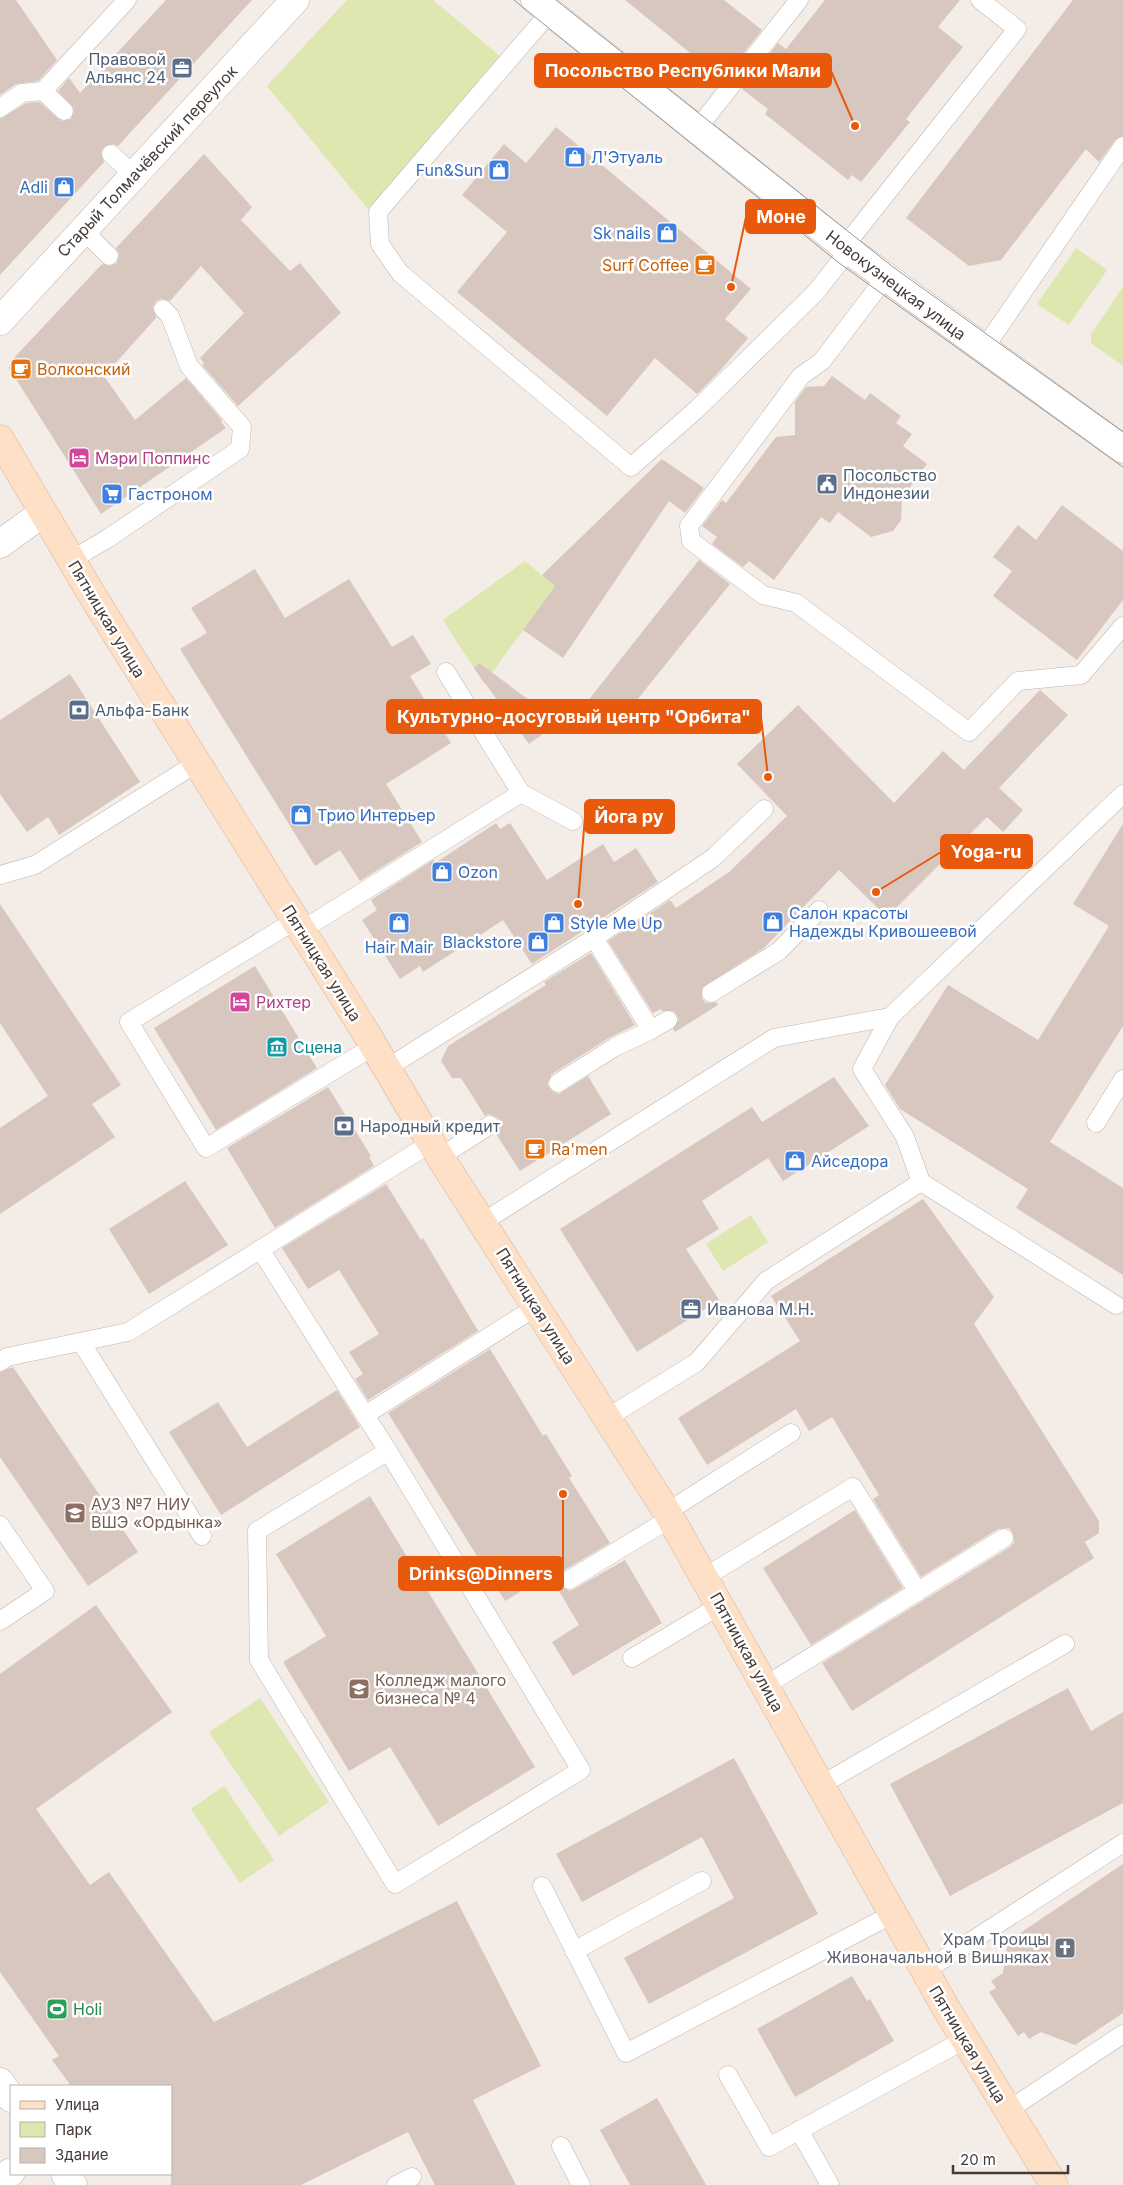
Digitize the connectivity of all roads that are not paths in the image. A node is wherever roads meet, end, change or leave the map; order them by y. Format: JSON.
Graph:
{"nodes":[{"id":1,"x":127,"y":0,"type":"edge"},
{"id":2,"x":295,"y":0,"type":"edge"},
{"id":3,"x":799,"y":0,"type":"edge"},
{"id":4,"x":980,"y":0,"type":"edge"},
{"id":5,"x":542,"y":6,"type":"edge"},
{"id":6,"x":43,"y":92,"type":"junction"},
{"id":7,"x":0,"y":108,"type":"edge"},
{"id":8,"x":64,"y":111,"type":"dead end"},
{"id":9,"x":697,"y":129,"type":"junction"},
{"id":10,"x":1123,"y":146,"type":"edge"},
{"id":11,"x":111,"y":154,"type":"dead end"},
{"id":12,"x":134,"y":175,"type":"junction"},
{"id":13,"x":84,"y":230,"type":"junction"},
{"id":14,"x":846,"y":249,"type":"junction"},
{"id":15,"x":109,"y":256,"type":"dead end"},
{"id":16,"x":885,"y":278,"type":"junction"},
{"id":17,"x":163,"y":309,"type":"dead end"},
{"id":18,"x":0,"y":322,"type":"edge"},
{"id":19,"x":983,"y":350,"type":"junction"},
{"id":20,"x":0,"y":439,"type":"edge"},
{"id":21,"x":1123,"y":449,"type":"edge"},
{"id":22,"x":43,"y":513,"type":"junction"},
{"id":23,"x":0,"y":544,"type":"edge"},
{"id":24,"x":72,"y":560,"type":"junction"},
{"id":25,"x":1123,"y":626,"type":"edge"},
{"id":26,"x":446,"y":672,"type":"dead end"},
{"id":27,"x":197,"y":764,"type":"junction"},
{"id":28,"x":521,"y":792,"type":"junction"},
{"id":29,"x":1123,"y":794,"type":"edge"},
{"id":30,"x":764,"y":809,"type":"dead end"},
{"id":31,"x":573,"y":820,"type":"dead end"},
{"id":32,"x":0,"y":875,"type":"edge"},
{"id":33,"x":819,"y":910,"type":"dead end"},
{"id":34,"x":299,"y":925,"type":"junction"},
{"id":35,"x":594,"y":938,"type":"junction"},
{"id":36,"x":710,"y":993,"type":"dead end"},
{"id":37,"x":890,"y":1017,"type":"junction"},
{"id":38,"x":668,"y":1020,"type":"dead end"},
{"id":39,"x":651,"y":1030,"type":"junction"},
{"id":40,"x":381,"y":1057,"type":"junction"},
{"id":41,"x":1123,"y":1079,"type":"edge"},
{"id":42,"x":558,"y":1083,"type":"dead end"},
{"id":43,"x":1096,"y":1123,"type":"dead end"},
{"id":44,"x":490,"y":1125,"type":"dead end"},
{"id":45,"x":436,"y":1150,"type":"junction"},
{"id":46,"x":921,"y":1182,"type":"junction"},
{"id":47,"x":482,"y":1222,"type":"junction"},
{"id":48,"x":260,"y":1249,"type":"junction"},
{"id":49,"x":1116,"y":1304,"type":"dead end"},
{"id":50,"x":536,"y":1307,"type":"junction"},
{"id":51,"x":81,"y":1342,"type":"junction"},
{"id":52,"x":0,"y":1362,"type":"edge"},
{"id":53,"x":365,"y":1416,"type":"junction"},
{"id":54,"x":607,"y":1418,"type":"junction"},
{"id":55,"x":791,"y":1433,"type":"dead end"},
{"id":56,"x":388,"y":1451,"type":"junction"},
{"id":57,"x":669,"y":1515,"type":"junction"},
{"id":58,"x":0,"y":1525,"type":"edge"},
{"id":59,"x":202,"y":1536,"type":"dead end"},
{"id":60,"x":1004,"y":1538,"type":"dead end"},
{"id":61,"x":705,"y":1577,"type":"junction"},
{"id":62,"x":569,"y":1580,"type":"dead end"},
{"id":63,"x":918,"y":1592,"type":"junction"},
{"id":64,"x":721,"y":1605,"type":"junction"},
{"id":65,"x":0,"y":1621,"type":"edge"},
{"id":66,"x":1065,"y":1644,"type":"dead end"},
{"id":67,"x":632,"y":1658,"type":"dead end"},
{"id":68,"x":766,"y":1685,"type":"junction"},
{"id":69,"x":821,"y":1785,"type":"junction"},
{"id":70,"x":1123,"y":1843,"type":"edge"},
{"id":71,"x":702,"y":1881,"type":"dead end"},
{"id":72,"x":542,"y":1886,"type":"dead end"},
{"id":73,"x":893,"y":1914,"type":"junction"},
{"id":74,"x":574,"y":1951,"type":"junction"},
{"id":75,"x":925,"y":1971,"type":"junction"},
{"id":76,"x":1123,"y":2034,"type":"edge"},
{"id":77,"x":964,"y":2040,"type":"junction"},
{"id":78,"x":728,"y":2075,"type":"dead end"},
{"id":79,"x":0,"y":2082,"type":"edge"},
{"id":80,"x":10,"y":2097,"type":"edge"},
{"id":81,"x":1007,"y":2111,"type":"junction"},
{"id":82,"x":799,"y":2130,"type":"junction"},
{"id":83,"x":561,"y":2146,"type":"dead end"},
{"id":84,"x":412,"y":2177,"type":"dead end"},
{"id":85,"x":396,"y":2185,"type":"edge"},
{"id":86,"x":581,"y":2185,"type":"edge"},
{"id":87,"x":830,"y":2185,"type":"edge"},
{"id":88,"x":1054,"y":2185,"type":"edge"}],
"edges":[{"from":1,"to":6,"type":"lane"},
{"from":2,"to":12,"type":"street","name":"Старый Толмачёвский переулок"},
{"from":3,"to":9,"type":"lane"},
{"from":4,"to":14,"type":"lane"},
{"from":5,"to":9,"type":"street","name":"Новокузнецкая улица"},
{"from":5,"to":14,"type":"lane"},
{"from":6,"to":7,"type":"lane"},
{"from":6,"to":8,"type":"lane"},
{"from":9,"to":14,"type":"street","name":"Новокузнецкая улица"},
{"from":10,"to":19,"type":"lane"},
{"from":11,"to":12,"type":"lane"},
{"from":12,"to":13,"type":"street","name":"Старый Толмачёвский переулок"},
{"from":13,"to":15,"type":"lane"},
{"from":13,"to":18,"type":"street","name":"Старый Толмачёвский переулок"},
{"from":14,"to":16,"type":"street","name":"Новокузнецкая улица"},
{"from":16,"to":19,"type":"street","name":"Новокузнецкая улица"},
{"from":16,"to":25,"type":"lane"},
{"from":17,"to":24,"type":"lane"},
{"from":19,"to":21,"type":"street","name":"Новокузнецкая улица"},
{"from":20,"to":22,"type":"street","name":"Пятницкая улица"},
{"from":22,"to":23,"type":"street"},
{"from":22,"to":24,"type":"street","name":"Пятницкая улица"},
{"from":24,"to":27,"type":"street","name":"Пятницкая улица"},
{"from":26,"to":28,"type":"lane"},
{"from":27,"to":32,"type":"lane"},
{"from":27,"to":34,"type":"street","name":"Пятницкая улица"},
{"from":28,"to":31,"type":"lane"},
{"from":28,"to":34,"type":"lane"},
{"from":29,"to":37,"type":"lane"},
{"from":30,"to":35,"type":"lane"},
{"from":33,"to":36,"type":"lane"},
{"from":34,"to":40,"type":"street","name":"Пятницкая улица"},
{"from":34,"to":40,"type":"lane"},
{"from":35,"to":39,"type":"lane"},
{"from":35,"to":40,"type":"lane"},
{"from":37,"to":46,"type":"lane"},
{"from":37,"to":47,"type":"lane"},
{"from":38,"to":39,"type":"lane"},
{"from":39,"to":42,"type":"lane"},
{"from":40,"to":45,"type":"street","name":"Пятницкая улица"},
{"from":41,"to":43,"type":"lane"},
{"from":44,"to":45,"type":"lane"},
{"from":45,"to":47,"type":"street","name":"Пятницкая улица"},
{"from":45,"to":48,"type":"lane"},
{"from":46,"to":49,"type":"lane"},
{"from":46,"to":54,"type":"lane"},
{"from":47,"to":50,"type":"street","name":"Пятницкая улица"},
{"from":48,"to":51,"type":"lane"},
{"from":48,"to":53,"type":"lane"},
{"from":50,"to":53,"type":"lane"},
{"from":50,"to":54,"type":"street","name":"Пятницкая улица"},
{"from":51,"to":52,"type":"lane"},
{"from":51,"to":59,"type":"lane"},
{"from":53,"to":56,"type":"lane"},
{"from":54,"to":57,"type":"street","name":"Пятницкая улица"},
{"from":55,"to":57,"type":"lane"},
{"from":56,"to":56,"type":"lane"},
{"from":57,"to":61,"type":"street","name":"Пятницкая улица"},
{"from":57,"to":62,"type":"lane"},
{"from":58,"to":65,"type":"lane"},
{"from":60,"to":63,"type":"lane"},
{"from":61,"to":63,"type":"lane"},
{"from":61,"to":64,"type":"street","name":"Пятницкая улица"},
{"from":63,"to":68,"type":"lane"},
{"from":64,"to":67,"type":"lane"},
{"from":64,"to":68,"type":"street","name":"Пятницкая улица"},
{"from":66,"to":69,"type":"lane"},
{"from":68,"to":69,"type":"street","name":"Пятницкая улица"},
{"from":69,"to":73,"type":"street","name":"Пятницкая улица"},
{"from":70,"to":75,"type":"lane"},
{"from":71,"to":74,"type":"lane"},
{"from":72,"to":74,"type":"lane"},
{"from":73,"to":74,"type":"lane"},
{"from":73,"to":75,"type":"street","name":"Пятницкая улица"},
{"from":75,"to":77,"type":"street","name":"Пятницкая улица"},
{"from":76,"to":81,"type":"lane"},
{"from":77,"to":81,"type":"street","name":"Пятницкая улица"},
{"from":77,"to":82,"type":"lane"},
{"from":78,"to":82,"type":"lane"},
{"from":79,"to":80,"type":"street"},
{"from":81,"to":88,"type":"street","name":"Пятницкая улица"},
{"from":82,"to":87,"type":"lane"},
{"from":83,"to":86,"type":"lane"},
{"from":84,"to":85,"type":"lane"}]}
